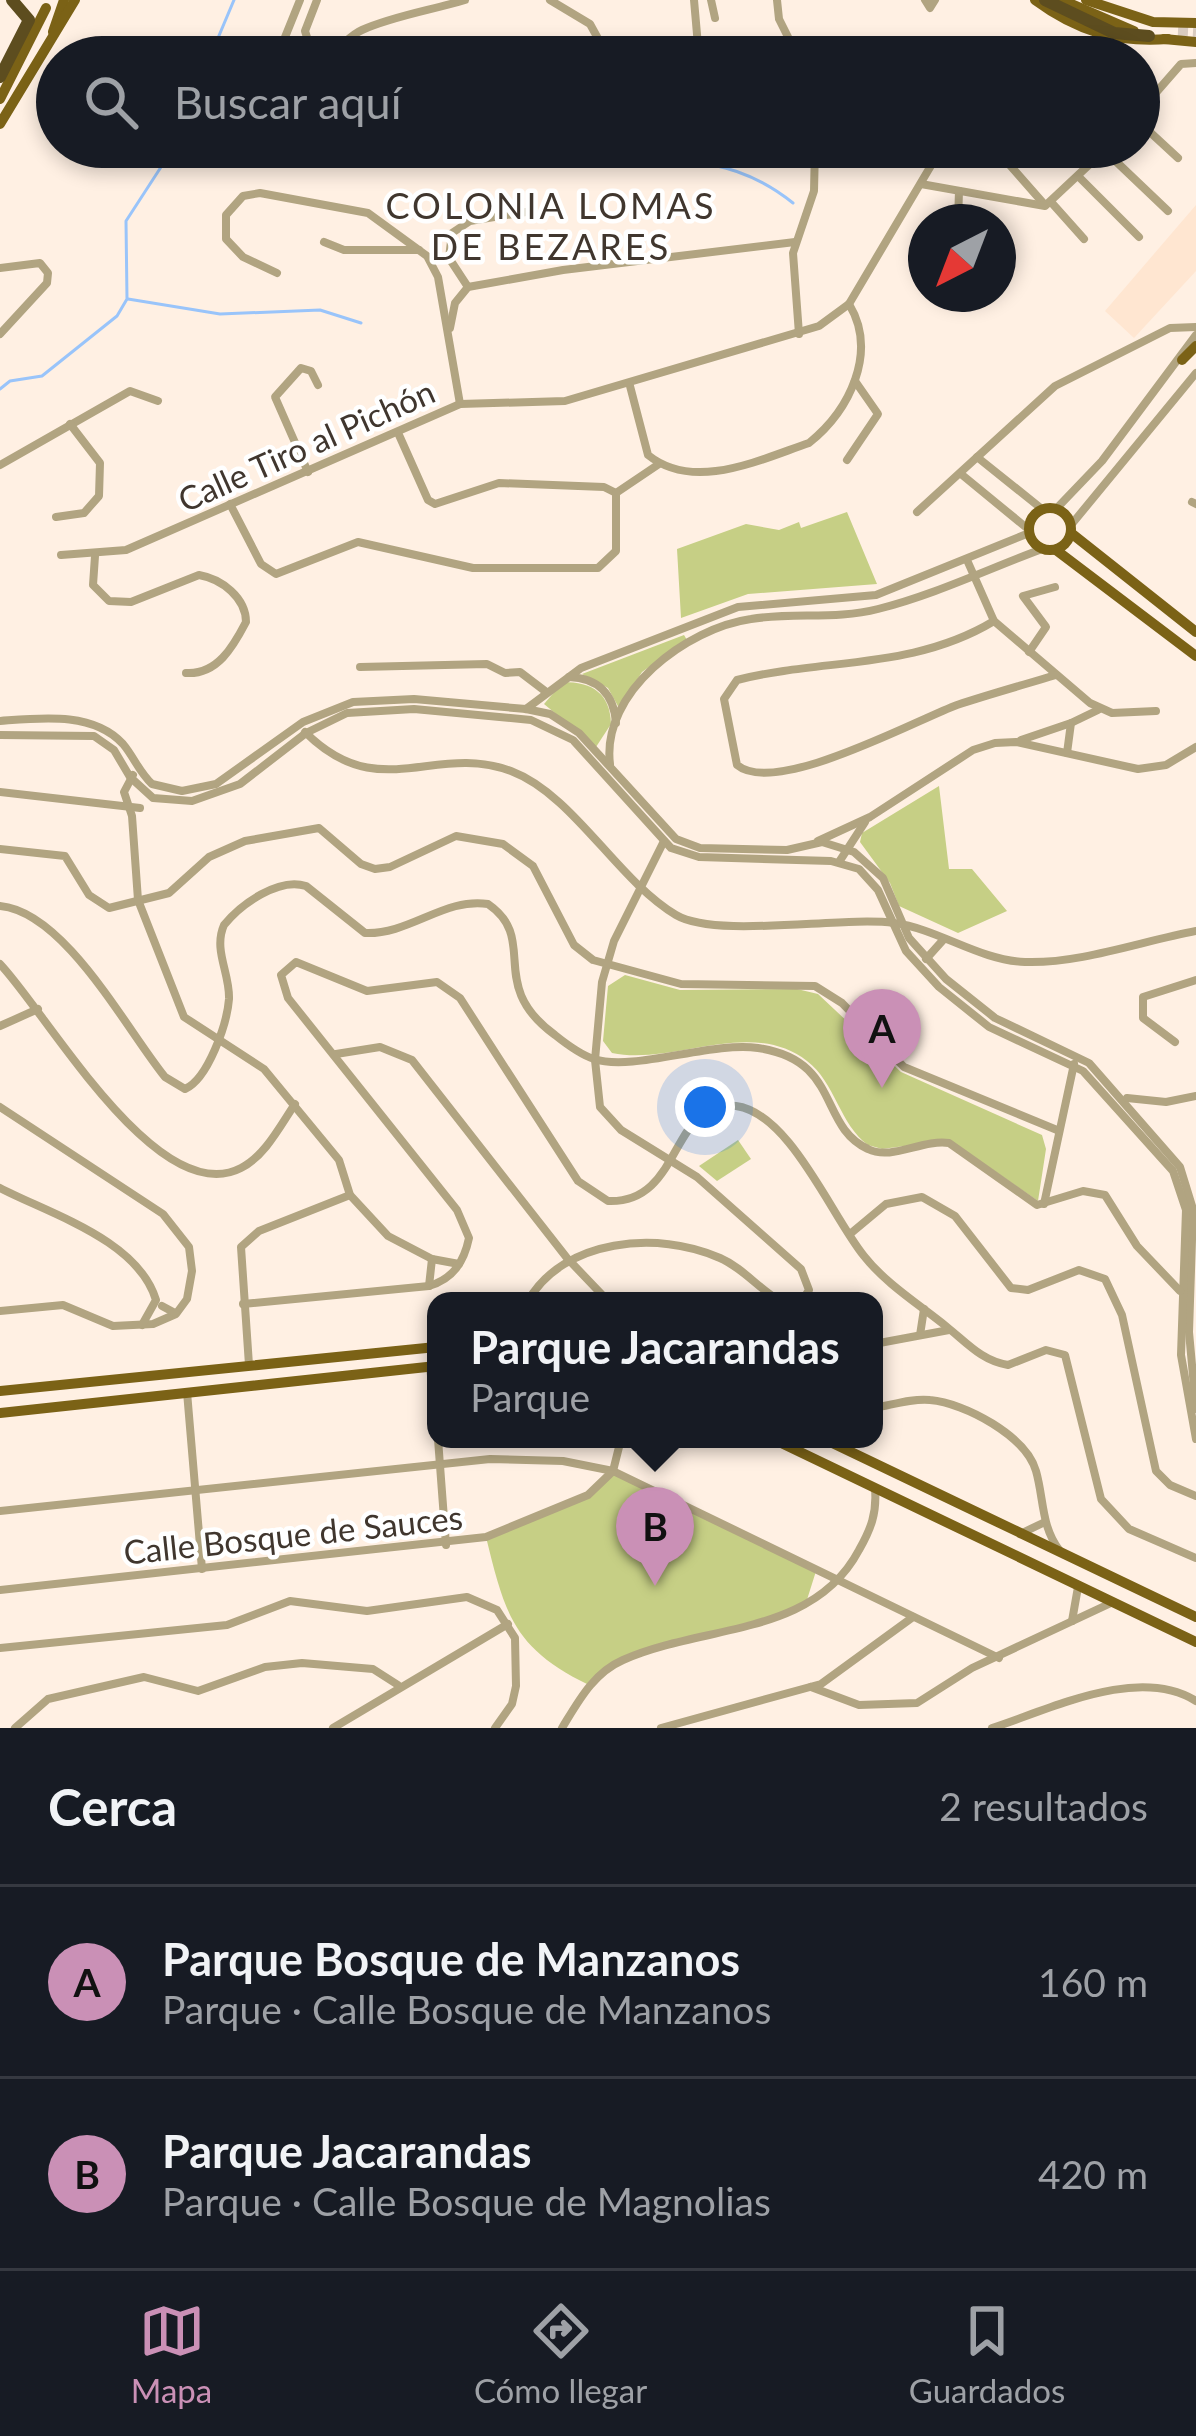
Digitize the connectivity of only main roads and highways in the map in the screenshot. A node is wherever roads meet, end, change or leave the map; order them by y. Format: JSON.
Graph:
{"nodes":[{"id":1,"x":12,"y":0,"type":"edge"},
{"id":2,"x":64,"y":0,"type":"edge"},
{"id":3,"x":75,"y":0,"type":"edge"},
{"id":4,"x":1035,"y":0,"type":"edge"},
{"id":5,"x":1045,"y":0,"type":"edge"},
{"id":6,"x":1062,"y":0,"type":"edge"},
{"id":7,"x":1086,"y":0,"type":"edge"},
{"id":8,"x":30,"y":6,"type":"edge"},
{"id":9,"x":52,"y":11,"type":"edge"},
{"id":10,"x":1196,"y":23,"type":"edge"},
{"id":11,"x":1151,"y":29,"type":"junction"},
{"id":12,"x":1173,"y":35,"type":"junction"},
{"id":13,"x":54,"y":36,"type":"edge"},
{"id":14,"x":1107,"y":36,"type":"edge"},
{"id":15,"x":1160,"y":36,"type":"edge"},
{"id":16,"x":36,"y":38,"type":"edge"},
{"id":17,"x":1196,"y":42,"type":"edge"},
{"id":18,"x":36,"y":65,"type":"edge"},
{"id":19,"x":0,"y":77,"type":"edge"},
{"id":20,"x":0,"y":99,"type":"edge"},
{"id":21,"x":0,"y":124,"type":"edge"},
{"id":22,"x":1196,"y":346,"type":"edge"},
{"id":23,"x":1182,"y":360,"type":"road end"},
{"id":24,"x":1071,"y":529,"type":"junction"},
{"id":25,"x":1049,"y":550,"type":"junction"},
{"id":26,"x":1124,"y":581,"type":"junction"},
{"id":27,"x":1115,"y":595,"type":"junction"},
{"id":28,"x":1196,"y":632,"type":"edge"},
{"id":29,"x":1196,"y":656,"type":"edge"},
{"id":30,"x":427,"y":1347,"type":"edge"},
{"id":31,"x":427,"y":1367,"type":"edge"},
{"id":32,"x":0,"y":1391,"type":"edge"},
{"id":33,"x":0,"y":1413,"type":"edge"},
{"id":34,"x":791,"y":1448,"type":"edge"},
{"id":35,"x":853,"y":1448,"type":"edge"},
{"id":36,"x":992,"y":1520,"type":"junction"},
{"id":37,"x":1020,"y":1534,"type":"junction"},
{"id":38,"x":985,"y":1542,"type":"junction"},
{"id":39,"x":1007,"y":1553,"type":"junction"},
{"id":40,"x":1196,"y":1617,"type":"edge"},
{"id":41,"x":1196,"y":1642,"type":"edge"}],
"edges":[{"from":1,"to":8,"type":"highway"},
{"from":2,"to":9,"type":"main road"},
{"from":3,"to":13,"type":"main road"},
{"from":4,"to":14,"type":"main road"},
{"from":5,"to":11,"type":"highway"},
{"from":6,"to":11,"type":"main road"},
{"from":7,"to":11,"type":"main road"},
{"from":8,"to":19,"type":"highway"},
{"from":10,"to":11,"type":"main road"},
{"from":11,"to":12,"type":"main road"},
{"from":12,"to":15,"type":"main road"},
{"from":12,"to":17,"type":"main road"},
{"from":16,"to":20,"type":"main road"},
{"from":18,"to":21,"type":"main road"},
{"from":22,"to":23,"type":"main road"},
{"from":24,"to":25,"type":"main road"},
{"from":24,"to":25,"type":"main road"},
{"from":24,"to":26,"type":"main road"},
{"from":25,"to":27,"type":"main road"},
{"from":26,"to":27,"type":"main road"},
{"from":26,"to":28,"type":"main road"},
{"from":27,"to":29,"type":"main road"},
{"from":30,"to":32,"type":"main road"},
{"from":31,"to":33,"type":"main road"},
{"from":34,"to":38,"type":"main road"},
{"from":35,"to":36,"type":"main road"},
{"from":36,"to":37,"type":"main road"},
{"from":36,"to":38,"type":"main road"},
{"from":37,"to":39,"type":"main road"},
{"from":37,"to":40,"type":"main road"},
{"from":38,"to":39,"type":"main road"},
{"from":39,"to":41,"type":"main road"}]}
